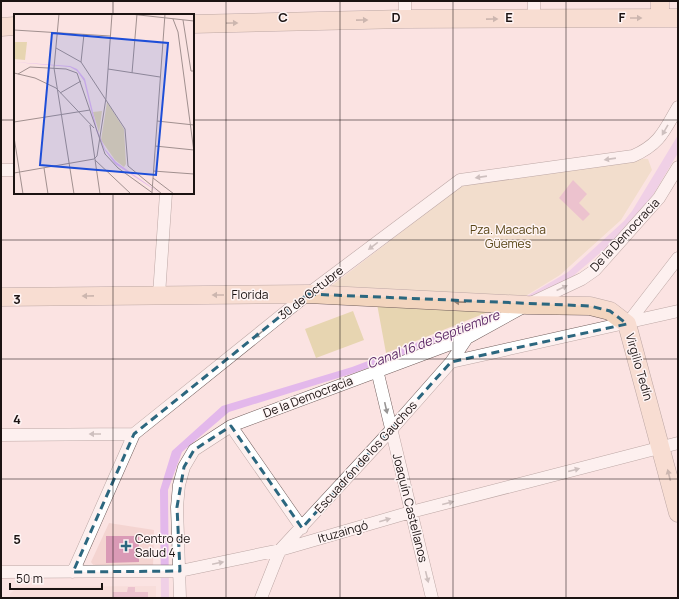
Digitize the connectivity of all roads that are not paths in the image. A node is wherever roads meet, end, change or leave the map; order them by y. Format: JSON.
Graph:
{"nodes":[{"id":1,"x":404,"y":1,"type":"edge"},
{"id":2,"x":534,"y":10,"type":"edge"},
{"id":3,"x":660,"y":10,"type":"edge"},
{"id":4,"x":678,"y":18,"type":"edge"},
{"id":5,"x":404,"y":20,"type":"junction"},
{"id":6,"x":194,"y":24,"type":"edge"},
{"id":7,"x":14,"y":26,"type":"edge"},
{"id":8,"x":1,"y":27,"type":"edge"},
{"id":9,"x":678,"y":106,"type":"edge"},
{"id":10,"x":678,"y":167,"type":"edge"},
{"id":11,"x":1,"y":170,"type":"edge"},
{"id":12,"x":14,"y":170,"type":"edge"},
{"id":13,"x":166,"y":194,"type":"edge"},
{"id":14,"x":678,"y":258,"type":"edge"},
{"id":15,"x":308,"y":294,"type":"junction"},
{"id":16,"x":160,"y":295,"type":"junction"},
{"id":17,"x":1,"y":297,"type":"edge"},
{"id":18,"x":499,"y":304,"type":"joint"},
{"id":19,"x":527,"y":305,"type":"junction"},
{"id":20,"x":678,"y":311,"type":"edge"},
{"id":21,"x":627,"y":324,"type":"junction"},
{"id":22,"x":466,"y":338,"type":"junction"},
{"id":23,"x":451,"y":362,"type":"junction"},
{"id":24,"x":377,"y":370,"type":"junction"},
{"id":25,"x":231,"y":426,"type":"junction"},
{"id":26,"x":391,"y":430,"type":"junction"},
{"id":27,"x":134,"y":434,"type":"junction"},
{"id":28,"x":1,"y":435,"type":"edge"},
{"id":29,"x":670,"y":446,"type":"edge"},
{"id":30,"x":411,"y":512,"type":"junction"},
{"id":31,"x":678,"y":513,"type":"edge"},
{"id":32,"x":302,"y":528,"type":"junction"},
{"id":33,"x":280,"y":550,"type":"junction"},
{"id":34,"x":180,"y":571,"type":"junction"},
{"id":35,"x":1,"y":572,"type":"edge"},
{"id":36,"x":73,"y":572,"type":"junction"},
{"id":37,"x":180,"y":598,"type":"edge"},
{"id":38,"x":261,"y":598,"type":"edge"},
{"id":39,"x":432,"y":598,"type":"edge"}],
"edges":[{"from":1,"to":5,"type":"street"},
{"from":2,"to":3,"type":"street","one_way":true},
{"from":5,"to":2,"type":"street","one_way":true},
{"from":3,"to":4,"type":"street"},
{"from":6,"to":5,"type":"street","one_way":true},
{"from":7,"to":8,"type":"street"},
{"from":9,"to":15,"type":"street","name":"30 de Octubre","one_way":true},
{"from":19,"to":10,"type":"street","name":"De la Democracia","one_way":true},
{"from":11,"to":12,"type":"street"},
{"from":13,"to":16,"type":"street"},
{"from":14,"to":21,"type":"street"},
{"from":15,"to":16,"type":"street","name":"Florida","one_way":true},
{"from":18,"to":15,"type":"street","name":"Florida","one_way":true},
{"from":15,"to":27,"type":"street","name":"30 de Octubre","one_way":true},
{"from":16,"to":17,"type":"street","name":"Florida","one_way":true},
{"from":18,"to":19,"type":"street","name":"Virgilio Tedín"},
{"from":19,"to":21,"type":"street","name":"Virgilio Tedín"},
{"from":19,"to":22,"type":"street","name":"De la Democracia"},
{"from":20,"to":21,"type":"street"},
{"from":21,"to":23,"type":"street"},
{"from":21,"to":29,"type":"street","name":"Virgilio Tedín"},
{"from":22,"to":23,"type":"street","name":"Escuadrón de los Gauchos"},
{"from":22,"to":24,"type":"street","name":"De la Democracia"},
{"from":23,"to":26,"type":"street","name":"Escuadrón de los Gauchos"},
{"from":24,"to":25,"type":"street","name":"De la Democracia"},
{"from":24,"to":26,"type":"street","name":"Joaquín Castellanos","one_way":true},
{"from":25,"to":32,"type":"street"},
{"from":25,"to":34,"type":"street","name":"De la Democracia"},
{"from":26,"to":30,"type":"street","name":"Joaquín Castellanos"},
{"from":26,"to":32,"type":"street","name":"Escuadrón de los Gauchos"},
{"from":27,"to":28,"type":"street","one_way":true},
{"from":27,"to":36,"type":"street","name":"30 de Octubre"},
{"from":30,"to":29,"type":"street","name":"Ituzaingó","one_way":true},
{"from":31,"to":29,"type":"street","name":"Virgilio Tedín","one_way":true},
{"from":33,"to":30,"type":"street","name":"Ituzaingó","one_way":true},
{"from":30,"to":39,"type":"street","name":"Joaquín Castellanos","one_way":true},
{"from":32,"to":33,"type":"street","name":"Escuadrón de los Gauchos"},
{"from":34,"to":33,"type":"street","name":"Ituzaingó","one_way":true},
{"from":33,"to":38,"type":"street"},
{"from":34,"to":36,"type":"street","name":"Ituzaingó"},
{"from":34,"to":37,"type":"street","name":"De la Democracia"},
{"from":35,"to":36,"type":"street","name":"Ituzaingó"}]}
